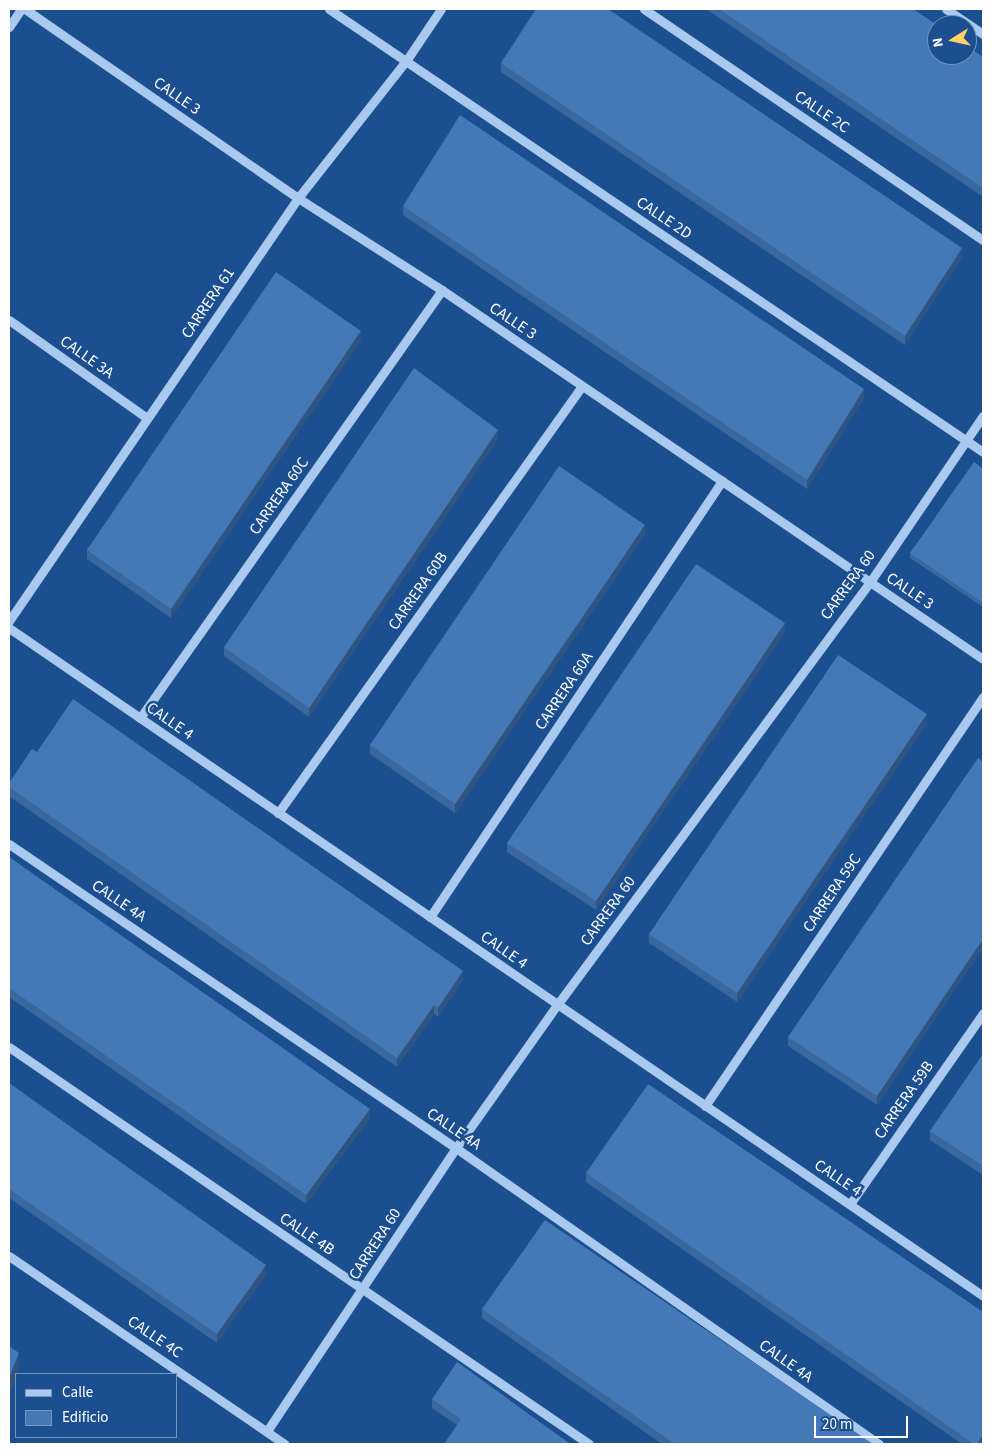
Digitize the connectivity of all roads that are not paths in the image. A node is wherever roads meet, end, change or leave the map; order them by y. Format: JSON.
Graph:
{"nodes":[{"id":1,"x":21,"y":9,"type":"edge"},
{"id":2,"x":25,"y":9,"type":"edge"},
{"id":3,"x":329,"y":9,"type":"edge"},
{"id":4,"x":441,"y":9,"type":"edge"},
{"id":5,"x":644,"y":9,"type":"edge"},
{"id":6,"x":946,"y":9,"type":"edge"},
{"id":7,"x":9,"y":27,"type":"edge"},
{"id":8,"x":983,"y":34,"type":"edge"},
{"id":9,"x":406,"y":61,"type":"junction"},
{"id":10,"x":298,"y":198,"type":"junction"},
{"id":11,"x":983,"y":240,"type":"edge"},
{"id":12,"x":442,"y":290,"type":"junction"},
{"id":13,"x":9,"y":320,"type":"edge"},
{"id":14,"x":582,"y":386,"type":"junction"},
{"id":15,"x":983,"y":416,"type":"edge"},
{"id":16,"x":147,"y":418,"type":"junction"},
{"id":17,"x":966,"y":440,"type":"junction"},
{"id":18,"x":983,"y":452,"type":"edge"},
{"id":19,"x":722,"y":481,"type":"junction"},
{"id":20,"x":870,"y":582,"type":"junction"},
{"id":21,"x":9,"y":621,"type":"edge"},
{"id":22,"x":9,"y":628,"type":"edge"},
{"id":23,"x":983,"y":659,"type":"edge"},
{"id":24,"x":983,"y":697,"type":"edge"},
{"id":25,"x":140,"y":718,"type":"junction"},
{"id":26,"x":278,"y":813,"type":"junction"},
{"id":27,"x":9,"y":844,"type":"edge"},
{"id":28,"x":430,"y":917,"type":"junction"},
{"id":29,"x":557,"y":1004,"type":"junction"},
{"id":30,"x":983,"y":1013,"type":"edge"},
{"id":31,"x":9,"y":1047,"type":"edge"},
{"id":32,"x":705,"y":1106,"type":"junction"},
{"id":33,"x":456,"y":1148,"type":"junction"},
{"id":34,"x":850,"y":1204,"type":"junction"},
{"id":35,"x":9,"y":1256,"type":"edge"},
{"id":36,"x":363,"y":1290,"type":"junction"},
{"id":37,"x":983,"y":1296,"type":"edge"},
{"id":38,"x":267,"y":1431,"type":"junction"},
{"id":39,"x":285,"y":1444,"type":"edge"},
{"id":40,"x":589,"y":1444,"type":"edge"},
{"id":41,"x":879,"y":1444,"type":"edge"}],
"edges":[{"from":1,"to":7,"type":"street"},
{"from":2,"to":10,"type":"street","name":"CALLE 3"},
{"from":3,"to":9,"type":"street","name":"CALLE 2D"},
{"from":4,"to":9,"type":"street","name":"CARRERA 61"},
{"from":5,"to":11,"type":"street","name":"CALLE 2C"},
{"from":6,"to":8,"type":"street"},
{"from":9,"to":10,"type":"street","name":"CARRERA 61"},
{"from":9,"to":17,"type":"street","name":"CALLE 2D"},
{"from":10,"to":12,"type":"street","name":"CALLE 3"},
{"from":10,"to":16,"type":"street","name":"CARRERA 61"},
{"from":12,"to":14,"type":"street","name":"CALLE 3"},
{"from":12,"to":25,"type":"street","name":"CARRERA 60C"},
{"from":13,"to":16,"type":"street","name":"CALLE 3A"},
{"from":14,"to":19,"type":"street","name":"CALLE 3"},
{"from":14,"to":26,"type":"street","name":"CARRERA 60B"},
{"from":15,"to":17,"type":"street","name":"CARRERA 60"},
{"from":16,"to":21,"type":"street","name":"CARRERA 61"},
{"from":17,"to":18,"type":"street","name":"CALLE 2D"},
{"from":17,"to":20,"type":"street","name":"CARRERA 60"},
{"from":19,"to":20,"type":"street","name":"CALLE 3"},
{"from":19,"to":28,"type":"street","name":"CARRERA 60A"},
{"from":20,"to":23,"type":"street","name":"CALLE 3"},
{"from":20,"to":29,"type":"street","name":"CARRERA 60"},
{"from":22,"to":25,"type":"street","name":"CALLE 4"},
{"from":24,"to":32,"type":"street","name":"CARRERA 59C"},
{"from":25,"to":26,"type":"street","name":"CALLE 4"},
{"from":26,"to":28,"type":"street","name":"CALLE 4"},
{"from":27,"to":33,"type":"street","name":"CALLE 4A"},
{"from":28,"to":29,"type":"street","name":"CALLE 4"},
{"from":29,"to":32,"type":"street","name":"CALLE 4"},
{"from":29,"to":33,"type":"street","name":"CARRERA 60"},
{"from":30,"to":34,"type":"street","name":"CARRERA 59B"},
{"from":31,"to":36,"type":"street","name":"CALLE 4B"},
{"from":32,"to":34,"type":"street","name":"CALLE 4"},
{"from":33,"to":36,"type":"street","name":"CARRERA 60"},
{"from":33,"to":41,"type":"street","name":"CALLE 4A"},
{"from":34,"to":37,"type":"street","name":"CALLE 4"},
{"from":35,"to":38,"type":"street","name":"CALLE 4C"},
{"from":36,"to":38,"type":"street","name":"CARRERA 60"},
{"from":36,"to":40,"type":"street","name":"CALLE 4B"},
{"from":38,"to":39,"type":"street","name":"CALLE 4C"}]}
